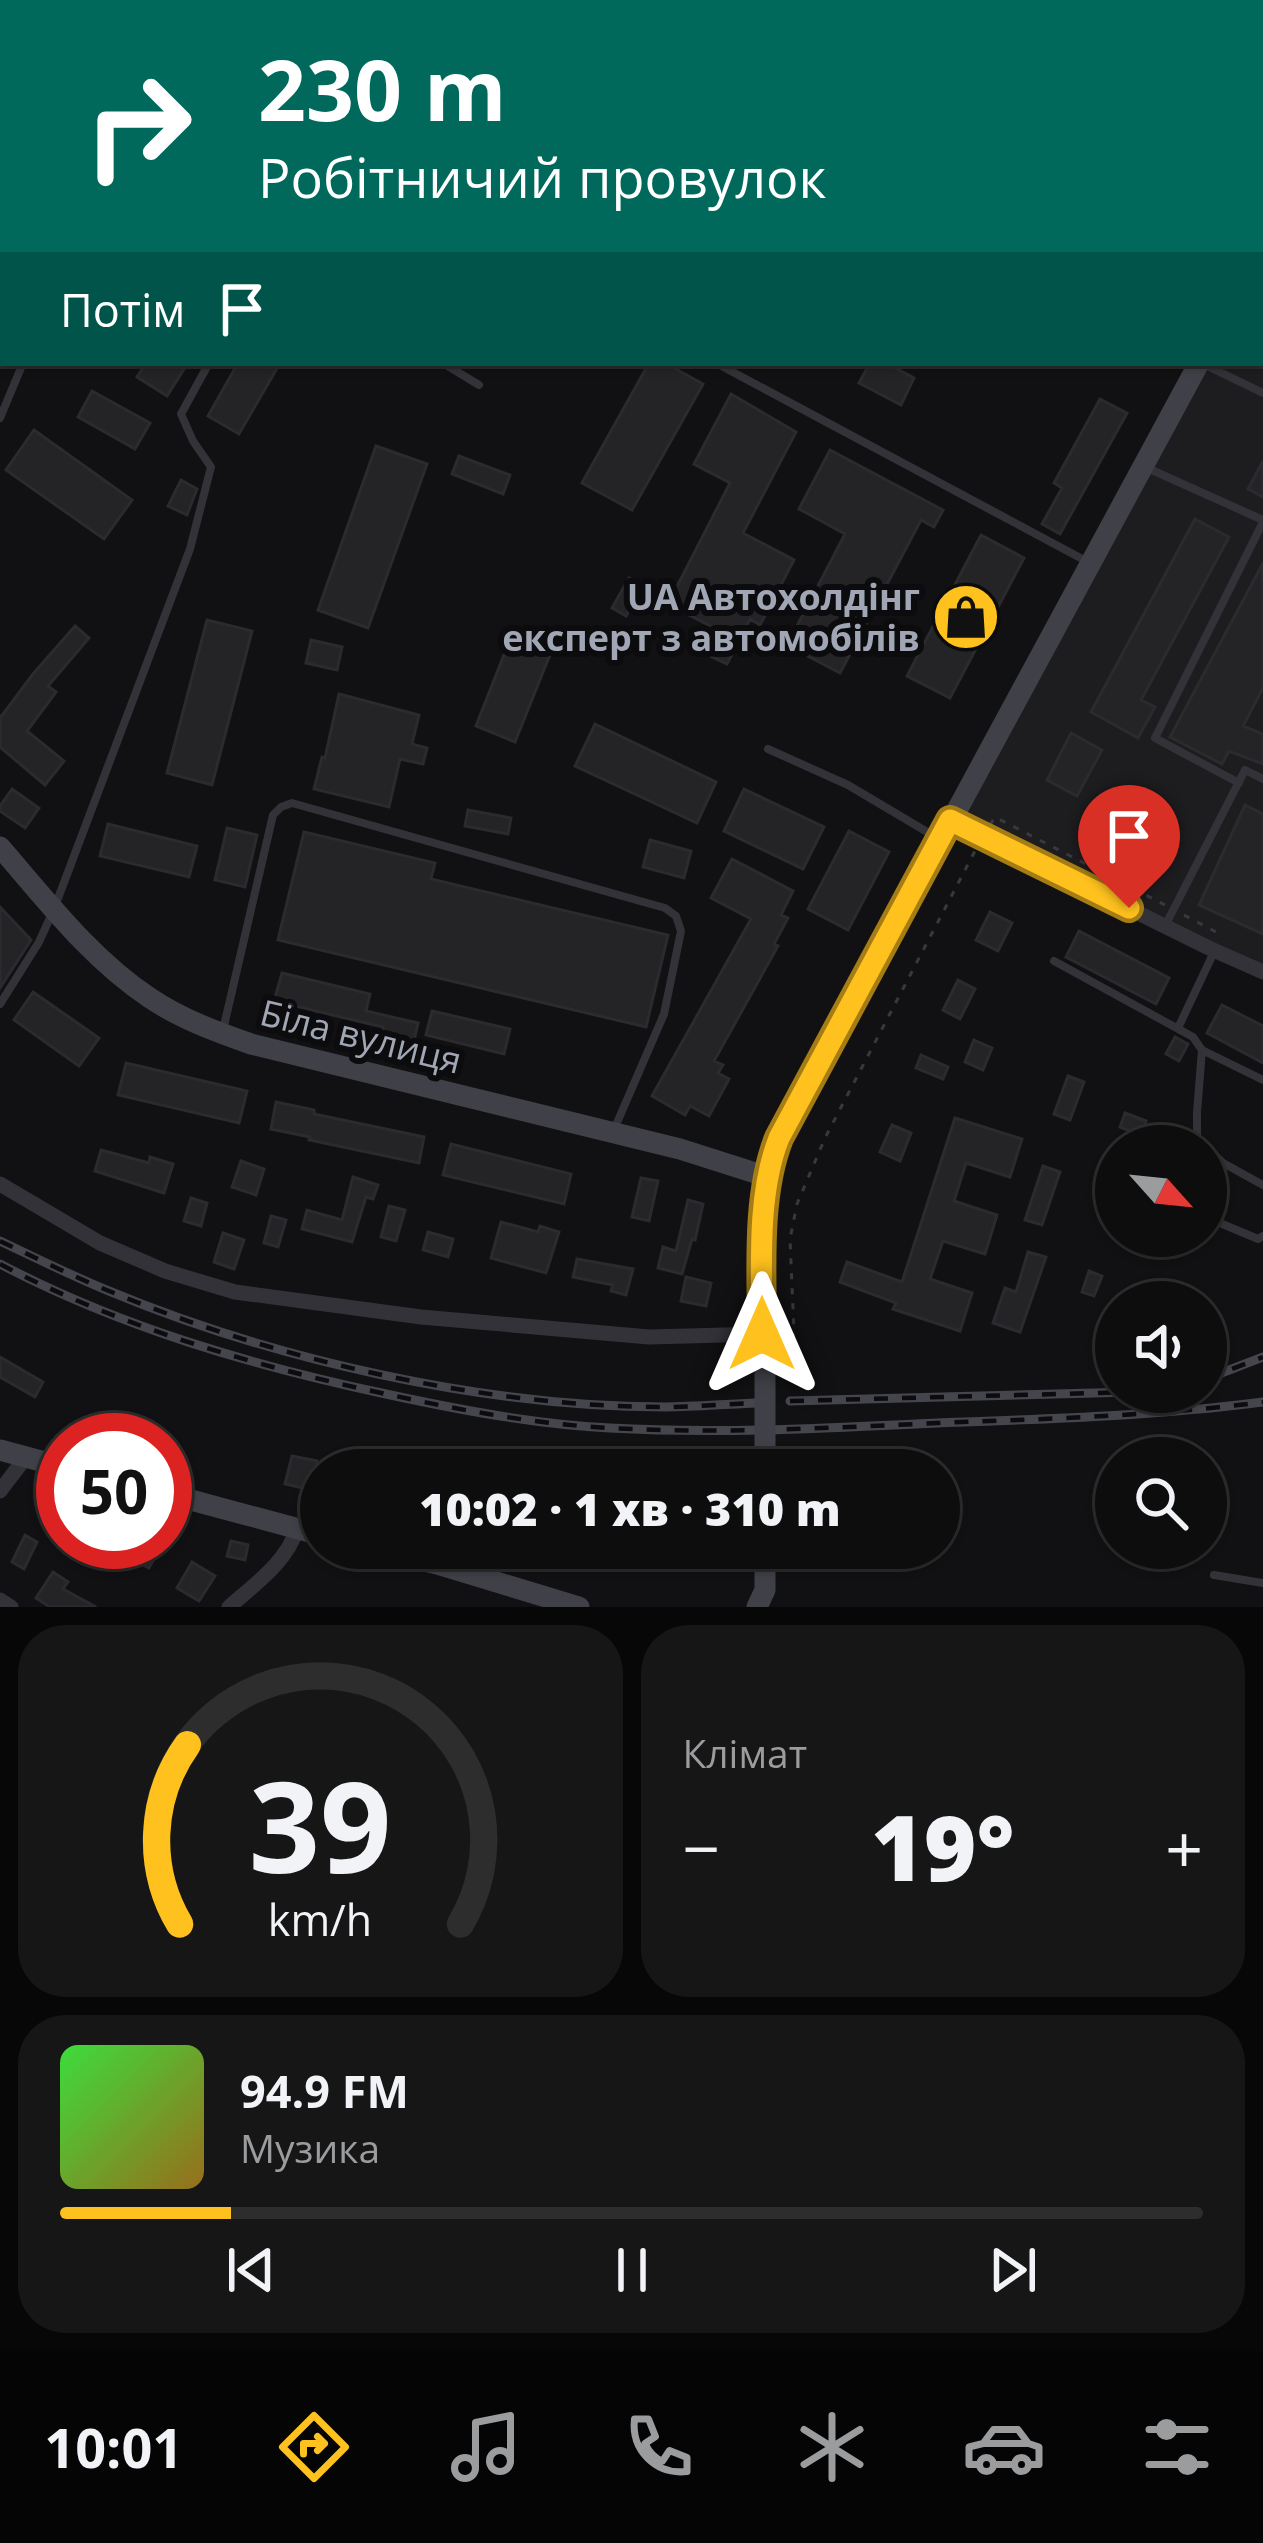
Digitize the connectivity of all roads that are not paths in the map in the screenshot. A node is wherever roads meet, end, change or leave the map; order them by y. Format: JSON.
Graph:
{"nodes":[{"id":1,"x":22,"y":366,"type":"edge"},
{"id":2,"x":207,"y":366,"type":"edge"},
{"id":3,"x":448,"y":366,"type":"edge"},
{"id":4,"x":722,"y":366,"type":"edge"},
{"id":5,"x":1198,"y":366,"type":"edge"},
{"id":6,"x":1206,"y":366,"type":"edge"},
{"id":7,"x":479,"y":385,"type":"dead end"},
{"id":8,"x":1263,"y":393,"type":"edge"},
{"id":9,"x":0,"y":418,"type":"edge"},
{"id":10,"x":1143,"y":466,"type":"junction"},
{"id":11,"x":1263,"y":521,"type":"edge"},
{"id":12,"x":1090,"y":563,"type":"junction"},
{"id":13,"x":768,"y":748,"type":"dead end"},
{"id":14,"x":1263,"y":779,"type":"edge"},
{"id":15,"x":1238,"y":783,"type":"junction"},
{"id":16,"x":945,"y":830,"type":"junction"},
{"id":17,"x":0,"y":848,"type":"edge"},
{"id":18,"x":54,"y":909,"type":"junction"},
{"id":19,"x":1165,"y":926,"type":"junction"},
{"id":20,"x":1221,"y":945,"type":"junction"},
{"id":21,"x":1054,"y":961,"type":"dead end"},
{"id":22,"x":1263,"y":971,"type":"edge"},
{"id":23,"x":0,"y":1004,"type":"edge"},
{"id":24,"x":1178,"y":1028,"type":"junction"},
{"id":25,"x":222,"y":1033,"type":"junction"},
{"id":26,"x":1202,"y":1050,"type":"junction"},
{"id":27,"x":1263,"y":1080,"type":"edge"},
{"id":28,"x":1202,"y":1125,"type":"edge"},
{"id":29,"x":613,"y":1133,"type":"junction"},
{"id":30,"x":1227,"y":1166,"type":"edge"},
{"id":31,"x":768,"y":1177,"type":"junction"},
{"id":32,"x":0,"y":1184,"type":"edge"},
{"id":33,"x":1263,"y":1186,"type":"edge"},
{"id":34,"x":1227,"y":1226,"type":"edge"},
{"id":35,"x":1263,"y":1236,"type":"edge"},
{"id":36,"x":762,"y":1334,"type":"junction"},
{"id":37,"x":765,"y":1449,"type":"edge"},
{"id":38,"x":0,"y":1450,"type":"edge"},
{"id":39,"x":26,"y":1457,"type":"junction"},
{"id":40,"x":36,"y":1460,"type":"edge"},
{"id":41,"x":0,"y":1491,"type":"edge"},
{"id":42,"x":192,"y":1500,"type":"edge"},
{"id":43,"x":297,"y":1528,"type":"junction"},
{"id":44,"x":300,"y":1529,"type":"edge"},
{"id":45,"x":454,"y":1569,"type":"edge"},
{"id":46,"x":765,"y":1569,"type":"edge"},
{"id":47,"x":1214,"y":1575,"type":"dead end"},
{"id":48,"x":1263,"y":1583,"type":"edge"},
{"id":49,"x":0,"y":1600,"type":"edge"},
{"id":50,"x":10,"y":1607,"type":"edge"},
{"id":51,"x":229,"y":1607,"type":"edge"},
{"id":52,"x":579,"y":1607,"type":"edge"},
{"id":53,"x":757,"y":1607,"type":"edge"}],
"edges":[{"from":1,"to":9,"type":"lane"},
{"from":2,"to":18,"type":"lane"},
{"from":3,"to":7,"type":"lane"},
{"from":4,"to":12,"type":"lane"},
{"from":5,"to":10,"type":"main road"},
{"from":6,"to":8,"type":"lane"},
{"from":10,"to":11,"type":"lane"},
{"from":10,"to":12,"type":"main road"},
{"from":11,"to":15,"type":"lane"},
{"from":12,"to":16,"type":"main road"},
{"from":13,"to":16,"type":"lane"},
{"from":14,"to":15,"type":"lane"},
{"from":15,"to":19,"type":"lane"},
{"from":16,"to":19,"type":"street"},
{"from":16,"to":31,"type":"main road"},
{"from":17,"to":18,"type":"main road","name":"Біла вулиця"},
{"from":18,"to":23,"type":"lane"},
{"from":18,"to":25,"type":"main road","name":"Біла вулиця"},
{"from":19,"to":20,"type":"street"},
{"from":20,"to":22,"type":"street"},
{"from":20,"to":24,"type":"lane"},
{"from":21,"to":24,"type":"lane"},
{"from":24,"to":26,"type":"lane"},
{"from":25,"to":29,"type":"main road","name":"Біла вулиця"},
{"from":25,"to":29,"type":"lane"},
{"from":26,"to":27,"type":"lane"},
{"from":26,"to":28,"type":"lane"},
{"from":29,"to":31,"type":"main road","name":"Біла вулиця"},
{"from":30,"to":33,"type":"lane"},
{"from":31,"to":36,"type":"main road"},
{"from":32,"to":36,"type":"street"},
{"from":34,"to":35,"type":"lane"},
{"from":36,"to":37,"type":"main road","bridge":true},
{"from":38,"to":39,"type":"main road"},
{"from":39,"to":40,"type":"main road"},
{"from":39,"to":41,"type":"street"},
{"from":42,"to":43,"type":"main road"},
{"from":43,"to":44,"type":"main road"},
{"from":43,"to":51,"type":"street"},
{"from":45,"to":52,"type":"main road"},
{"from":46,"to":53,"type":"main road"},
{"from":47,"to":48,"type":"lane"},
{"from":49,"to":50,"type":"street"}]}
